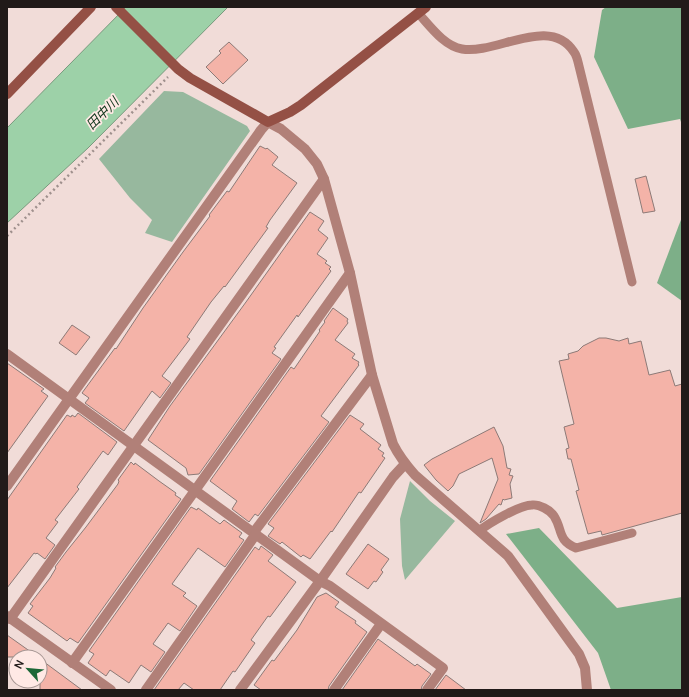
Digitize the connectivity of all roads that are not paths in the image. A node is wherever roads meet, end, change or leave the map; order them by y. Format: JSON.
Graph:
{"nodes":[{"id":1,"x":91,"y":7,"type":"edge"},
{"id":2,"x":116,"y":7,"type":"edge"},
{"id":3,"x":422,"y":10,"type":"edge"},
{"id":4,"x":7,"y":94,"type":"edge"},
{"id":5,"x":268,"y":122,"type":"junction"},
{"id":6,"x":324,"y":179,"type":"junction"},
{"id":7,"x":350,"y":273,"type":"junction"},
{"id":8,"x":632,"y":282,"type":"dead end"},
{"id":9,"x":7,"y":354,"type":"edge"},
{"id":10,"x":372,"y":375,"type":"junction"},
{"id":11,"x":69,"y":399,"type":"junction"},
{"id":12,"x":132,"y":446,"type":"junction"},
{"id":13,"x":405,"y":464,"type":"junction"},
{"id":14,"x":7,"y":486,"type":"edge"},
{"id":15,"x":195,"y":490,"type":"junction"},
{"id":16,"x":479,"y":531,"type":"junction"},
{"id":17,"x":255,"y":533,"type":"junction"},
{"id":18,"x":632,"y":533,"type":"dead end"},
{"id":19,"x":320,"y":581,"type":"junction"},
{"id":20,"x":9,"y":618,"type":"edge"},
{"id":21,"x":381,"y":624,"type":"junction"},
{"id":22,"x":72,"y":663,"type":"junction"},
{"id":23,"x":111,"y":690,"type":"edge"},
{"id":24,"x":146,"y":690,"type":"edge"},
{"id":25,"x":240,"y":690,"type":"edge"},
{"id":26,"x":334,"y":690,"type":"edge"},
{"id":27,"x":427,"y":690,"type":"edge"},
{"id":28,"x":587,"y":690,"type":"edge"}],
"edges":[{"from":1,"to":4,"type":"street"},
{"from":2,"to":5,"type":"street"},
{"from":3,"to":5,"type":"street"},
{"from":3,"to":8,"type":"lane"},
{"from":5,"to":6,"type":"street"},
{"from":5,"to":11,"type":"street"},
{"from":6,"to":7,"type":"street"},
{"from":6,"to":12,"type":"street"},
{"from":7,"to":10,"type":"street"},
{"from":7,"to":15,"type":"street"},
{"from":9,"to":11,"type":"street"},
{"from":10,"to":13,"type":"street"},
{"from":10,"to":17,"type":"street"},
{"from":11,"to":12,"type":"street"},
{"from":11,"to":14,"type":"street"},
{"from":12,"to":15,"type":"street"},
{"from":12,"to":20,"type":"street"},
{"from":13,"to":16,"type":"street"},
{"from":13,"to":19,"type":"street"},
{"from":15,"to":17,"type":"street"},
{"from":15,"to":22,"type":"street"},
{"from":16,"to":18,"type":"lane"},
{"from":16,"to":28,"type":"street"},
{"from":17,"to":19,"type":"street"},
{"from":17,"to":24,"type":"street"},
{"from":19,"to":21,"type":"street"},
{"from":19,"to":25,"type":"street"},
{"from":20,"to":22,"type":"street"},
{"from":21,"to":26,"type":"street"},
{"from":21,"to":27,"type":"street"},
{"from":22,"to":23,"type":"street"}]}
